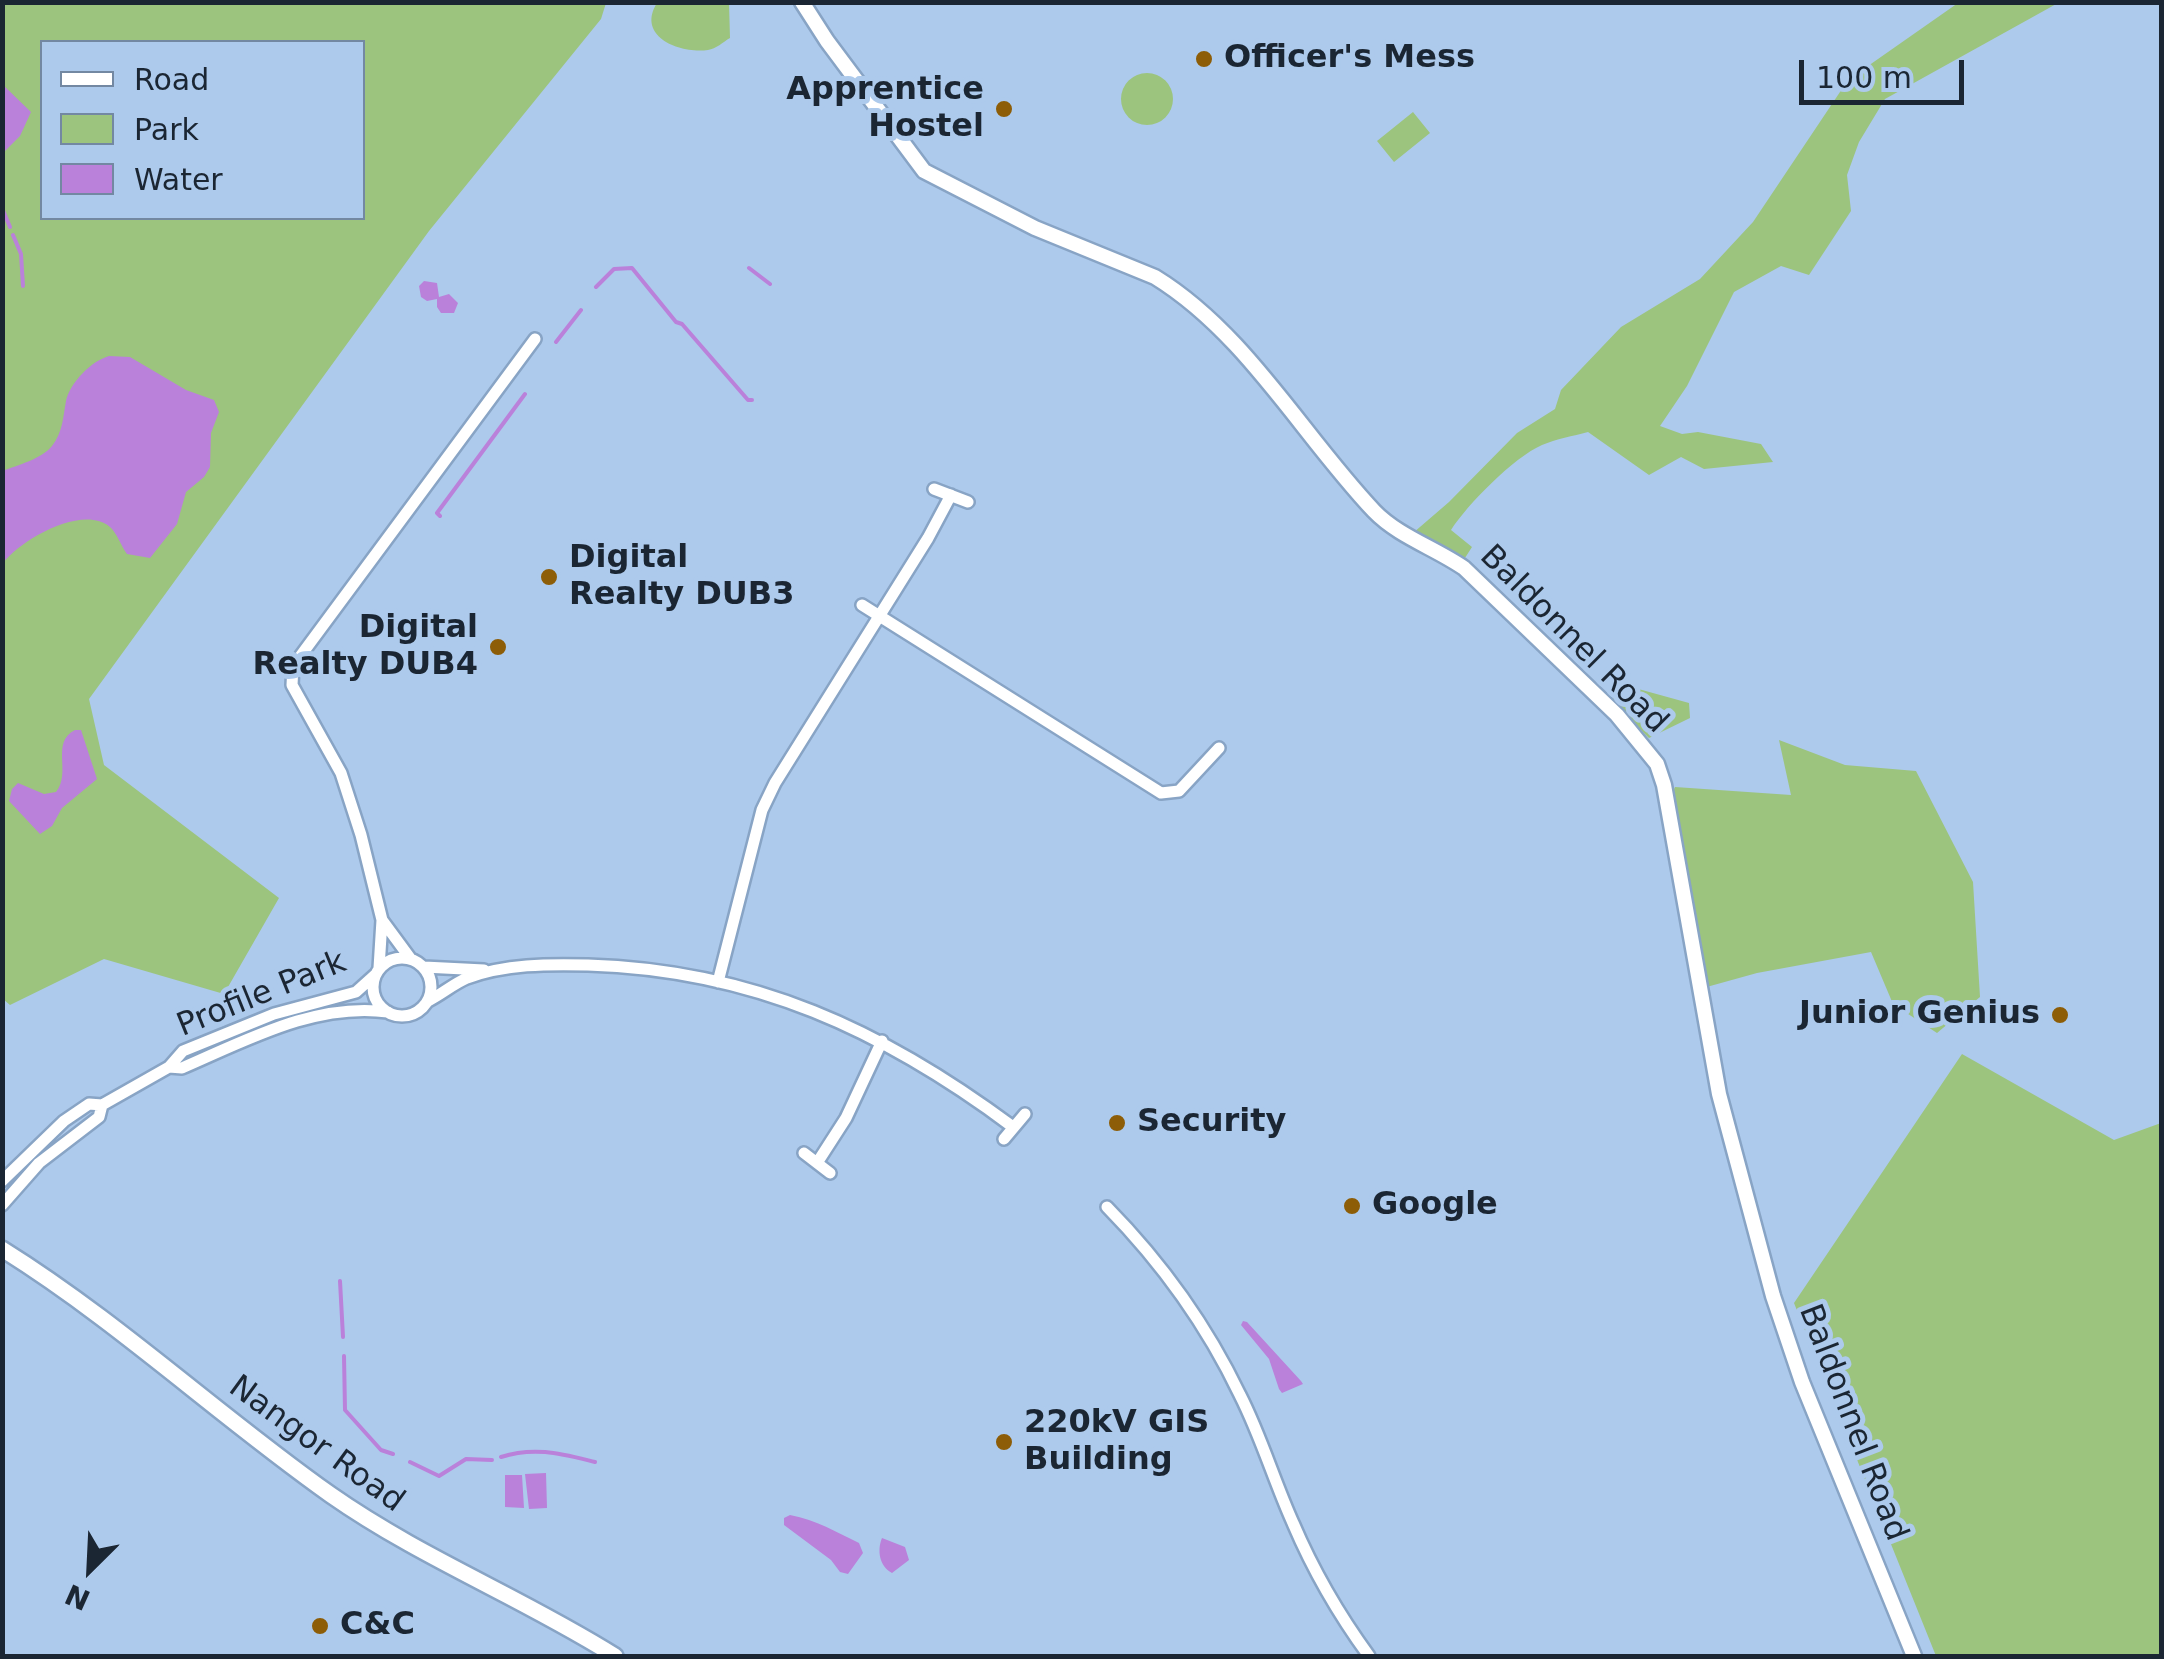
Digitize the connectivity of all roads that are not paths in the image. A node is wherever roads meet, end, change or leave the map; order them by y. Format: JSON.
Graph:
{"nodes":[{"id":1,"x":802,"y":2,"type":"edge"},
{"id":2,"x":535,"y":338,"type":"dead end"},
{"id":3,"x":934,"y":489,"type":"dead end"},
{"id":4,"x":950,"y":495,"type":"junction"},
{"id":5,"x":968,"y":502,"type":"dead end"},
{"id":6,"x":862,"y":605,"type":"dead end"},
{"id":7,"x":880,"y":616,"type":"junction"},
{"id":8,"x":1219,"y":748,"type":"dead end"},
{"id":9,"x":382,"y":920,"type":"junction"},
{"id":10,"x":410,"y":958,"type":"junction"},
{"id":11,"x":424,"y":967,"type":"junction"},
{"id":12,"x":493,"y":970,"type":"junction"},
{"id":13,"x":377,"y":971,"type":"junction"},
{"id":14,"x":718,"y":982,"type":"junction"},
{"id":15,"x":428,"y":1001,"type":"junction"},
{"id":16,"x":388,"y":1012,"type":"junction"},
{"id":17,"x":882,"y":1041,"type":"junction"},
{"id":18,"x":169,"y":1067,"type":"junction"},
{"id":19,"x":102,"y":1105,"type":"junction"},
{"id":20,"x":1025,"y":1114,"type":"dead end"},
{"id":21,"x":1013,"y":1128,"type":"junction"},
{"id":22,"x":1004,"y":1139,"type":"dead end"},
{"id":23,"x":804,"y":1153,"type":"dead end"},
{"id":24,"x":817,"y":1162,"type":"junction"},
{"id":25,"x":830,"y":1173,"type":"dead end"},
{"id":26,"x":2,"y":1181,"type":"edge"},
{"id":27,"x":2,"y":1206,"type":"edge"},
{"id":28,"x":1107,"y":1207,"type":"dead end"},
{"id":29,"x":2,"y":1249,"type":"edge"},
{"id":30,"x":615,"y":1656,"type":"edge"},
{"id":31,"x":1369,"y":1656,"type":"edge"},
{"id":32,"x":1914,"y":1656,"type":"edge"}],
"edges":[{"from":1,"to":32,"type":"street","name":"Baldonnel Road"},
{"from":2,"to":9,"type":"street"},
{"from":3,"to":4,"type":"street"},
{"from":4,"to":5,"type":"street"},
{"from":4,"to":7,"type":"street"},
{"from":6,"to":7,"type":"street"},
{"from":7,"to":8,"type":"street"},
{"from":7,"to":14,"type":"street"},
{"from":9,"to":10,"type":"street"},
{"from":9,"to":13,"type":"street"},
{"from":10,"to":11,"type":"street"},
{"from":10,"to":13,"type":"street"},
{"from":11,"to":12,"type":"street"},
{"from":11,"to":15,"type":"street"},
{"from":12,"to":14,"type":"street"},
{"from":12,"to":15,"type":"street"},
{"from":13,"to":16,"type":"street"},
{"from":13,"to":18,"type":"street","name":"Profile Park"},
{"from":14,"to":17,"type":"street"},
{"from":15,"to":16,"type":"street"},
{"from":16,"to":18,"type":"street","name":"Profile Park"},
{"from":17,"to":21,"type":"street"},
{"from":17,"to":24,"type":"street"},
{"from":18,"to":19,"type":"street","name":"Profile Park"},
{"from":19,"to":26,"type":"street","name":"Profile Park"},
{"from":19,"to":27,"type":"street","name":"Profile Park"},
{"from":20,"to":21,"type":"street"},
{"from":21,"to":22,"type":"street"},
{"from":23,"to":24,"type":"street"},
{"from":24,"to":25,"type":"street"},
{"from":28,"to":31,"type":"street"},
{"from":29,"to":30,"type":"main road","name":"Nangor Road"}]}
